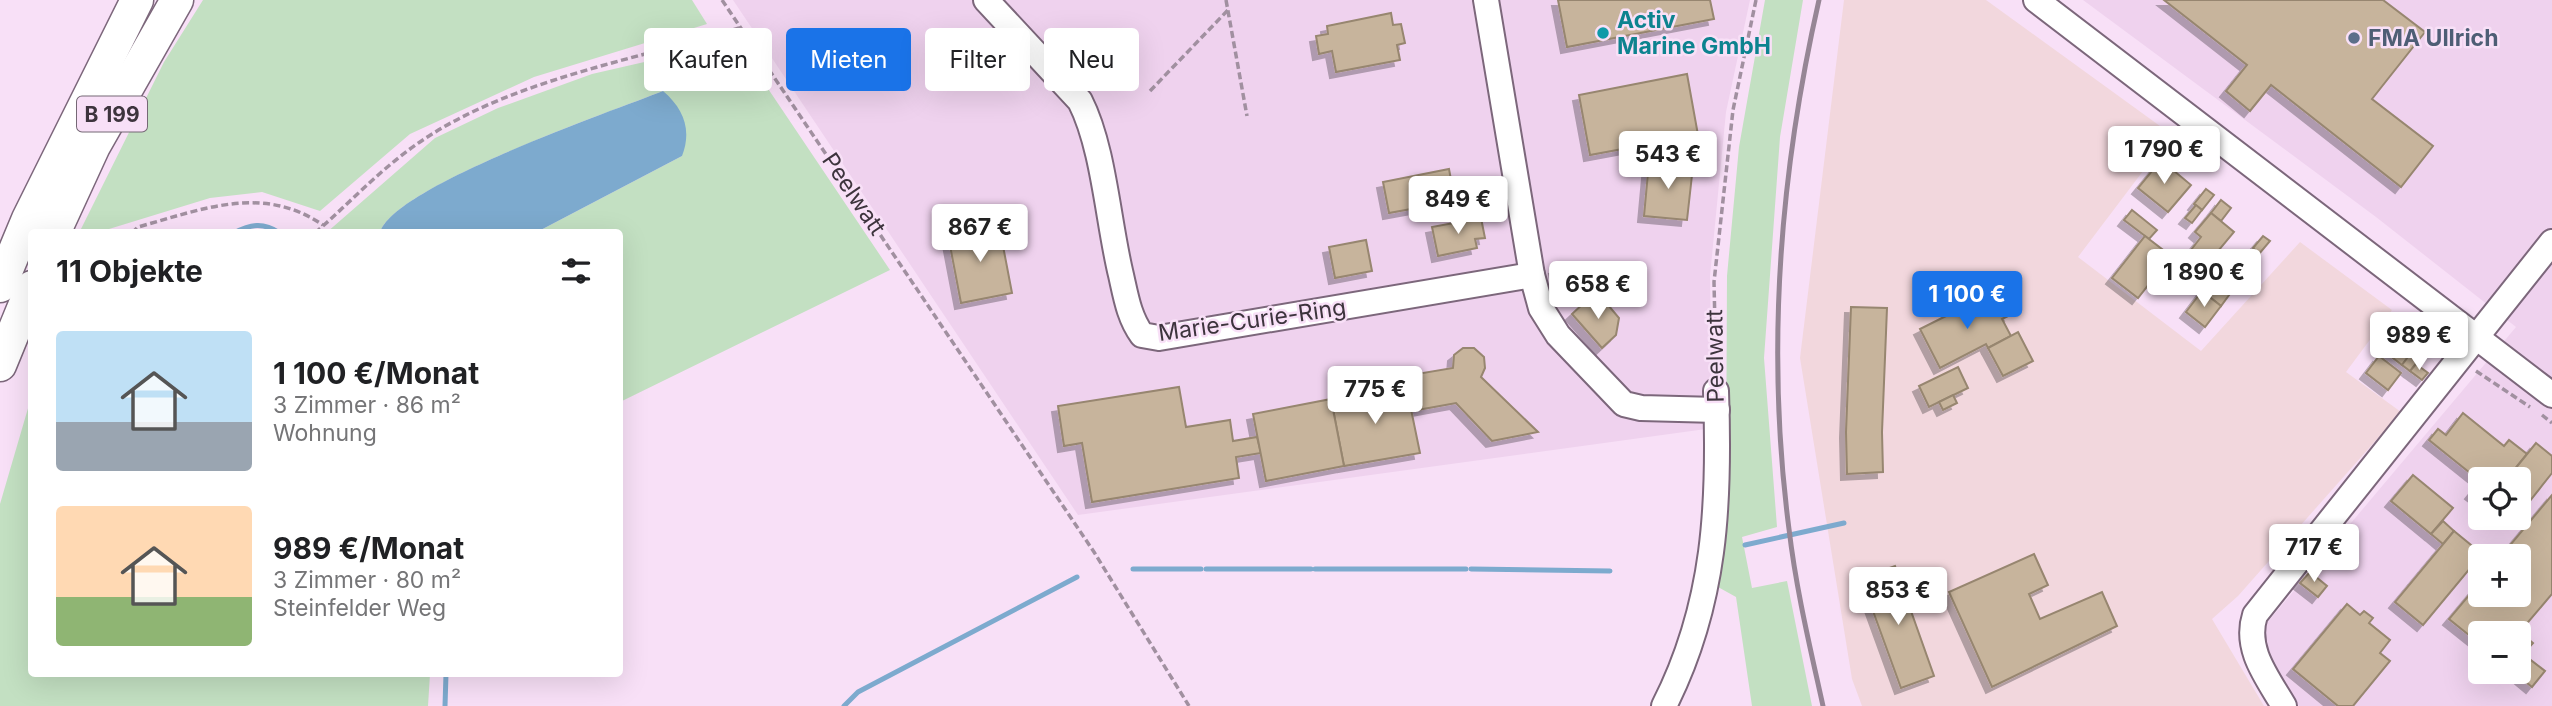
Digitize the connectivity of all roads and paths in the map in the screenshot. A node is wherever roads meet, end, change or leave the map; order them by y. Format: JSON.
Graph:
{"nodes":[{"id":1,"x":137,"y":0,"type":"edge"},
{"id":2,"x":177,"y":0,"type":"edge"},
{"id":3,"x":722,"y":0,"type":"edge"},
{"id":4,"x":986,"y":0,"type":"edge"},
{"id":5,"x":1226,"y":0,"type":"edge"},
{"id":6,"x":1486,"y":0,"type":"edge"},
{"id":7,"x":1756,"y":0,"type":"edge"},
{"id":8,"x":2036,"y":0,"type":"edge"},
{"id":9,"x":1228,"y":10,"type":"junction"},
{"id":10,"x":742,"y":27,"type":"junction"},
{"id":11,"x":1150,"y":91,"type":"dead end"},
{"id":12,"x":1247,"y":116,"type":"dead end"},
{"id":13,"x":323,"y":226,"type":"junction"},
{"id":14,"x":45,"y":228,"type":"edge"},
{"id":15,"x":136,"y":229,"type":"edge"},
{"id":16,"x":320,"y":229,"type":"edge"},
{"id":17,"x":2552,"y":243,"type":"edge"},
{"id":18,"x":28,"y":250,"type":"edge"},
{"id":19,"x":1532,"y":275,"type":"junction"},
{"id":20,"x":0,"y":286,"type":"edge"},
{"id":21,"x":28,"y":297,"type":"edge"},
{"id":22,"x":2476,"y":335,"type":"junction"},
{"id":23,"x":2459,"y":358,"type":"junction"},
{"id":24,"x":0,"y":365,"type":"edge"},
{"id":25,"x":1716,"y":400,"type":"junction"},
{"id":26,"x":2547,"y":405,"type":"edge"},
{"id":27,"x":2530,"y":407,"type":"dead end"},
{"id":28,"x":2552,"y":423,"type":"edge"},
{"id":29,"x":1189,"y":706,"type":"edge"},
{"id":30,"x":1664,"y":706,"type":"edge"},
{"id":31,"x":2284,"y":706,"type":"edge"}],
"edges":[{"from":1,"to":14,"type":"main road","number":"B 199"},
{"from":2,"to":14,"type":"main road","number":"B 199"},
{"from":3,"to":10,"type":"path","name":"Peelwatt"},
{"from":4,"to":19,"type":"street","name":"Marie-Curie-Ring"},
{"from":5,"to":9,"type":"path"},
{"from":6,"to":19,"type":"street"},
{"from":7,"to":25,"type":"path","name":"Peelwatt"},
{"from":8,"to":22,"type":"street"},
{"from":9,"to":11,"type":"path"},
{"from":9,"to":12,"type":"path"},
{"from":10,"to":13,"type":"path"},
{"from":10,"to":29,"type":"path","name":"Peelwatt"},
{"from":13,"to":15,"type":"path"},
{"from":13,"to":16,"type":"path"},
{"from":17,"to":22,"type":"street"},
{"from":18,"to":20,"type":"main road","number":"B 199"},
{"from":19,"to":25,"type":"street"},
{"from":21,"to":24,"type":"main road"},
{"from":22,"to":23,"type":"street"},
{"from":22,"to":26,"type":"street"},
{"from":23,"to":27,"type":"path"},
{"from":23,"to":31,"type":"street"},
{"from":25,"to":30,"type":"street","name":"Peelwatt"},
{"from":26,"to":28,"type":"path"}]}
